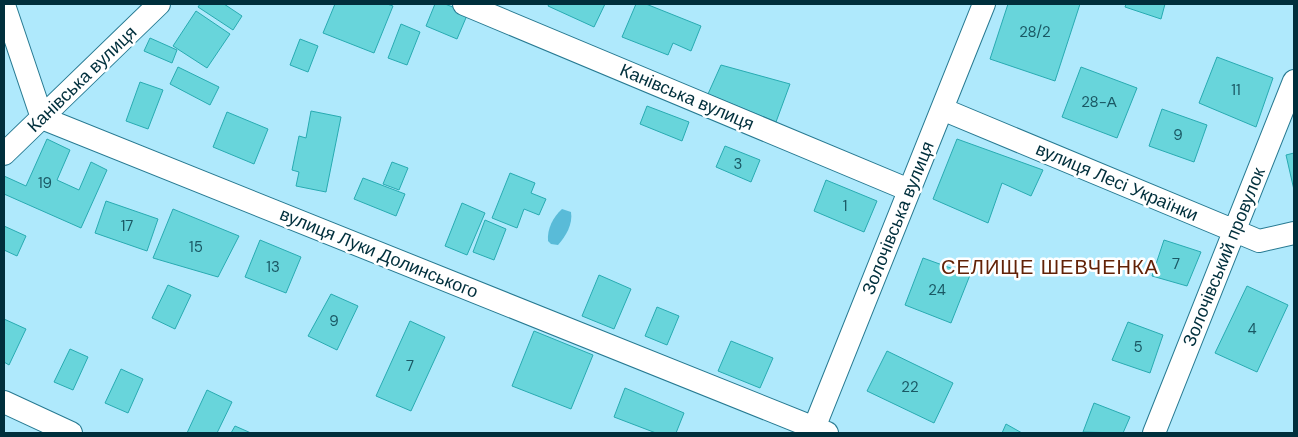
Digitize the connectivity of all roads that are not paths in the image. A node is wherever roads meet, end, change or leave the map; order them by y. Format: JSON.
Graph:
{"nodes":[{"id":1,"x":159,"y":4,"type":"edge"},
{"id":2,"x":464,"y":4,"type":"edge"},
{"id":3,"x":984,"y":4,"type":"edge"},
{"id":4,"x":4,"y":5,"type":"edge"},
{"id":5,"x":1294,"y":81,"type":"edge"},
{"id":6,"x":942,"y":109,"type":"junction"},
{"id":7,"x":42,"y":118,"type":"junction"},
{"id":8,"x":4,"y":154,"type":"edge"},
{"id":9,"x":909,"y":190,"type":"junction"},
{"id":10,"x":1235,"y":231,"type":"junction"},
{"id":11,"x":1294,"y":234,"type":"edge"},
{"id":12,"x":4,"y":402,"type":"edge"},
{"id":13,"x":818,"y":432,"type":"edge"},
{"id":14,"x":71,"y":433,"type":"edge"},
{"id":15,"x":1154,"y":433,"type":"edge"}],
"edges":[{"from":1,"to":7,"type":"street","name":"Канівська вулиця"},
{"from":2,"to":9,"type":"street","name":"Канівська вулиця"},
{"from":3,"to":6,"type":"street","name":"Золочівська вулиця"},
{"from":4,"to":7,"type":"street"},
{"from":5,"to":10,"type":"street","name":"Золочівський провулок"},
{"from":6,"to":9,"type":"street","name":"Золочівська вулиця"},
{"from":6,"to":10,"type":"street","name":"вулиця Лесі Українки"},
{"from":7,"to":8,"type":"street","name":"Канівська вулиця"},
{"from":7,"to":13,"type":"street","name":"вулиця Луки Долинського"},
{"from":9,"to":13,"type":"street","name":"Золочівська вулиця"},
{"from":10,"to":11,"type":"street","name":"вулиця Лесі Українки"},
{"from":10,"to":15,"type":"street","name":"Золочівський провулок"},
{"from":12,"to":14,"type":"street"}]}
